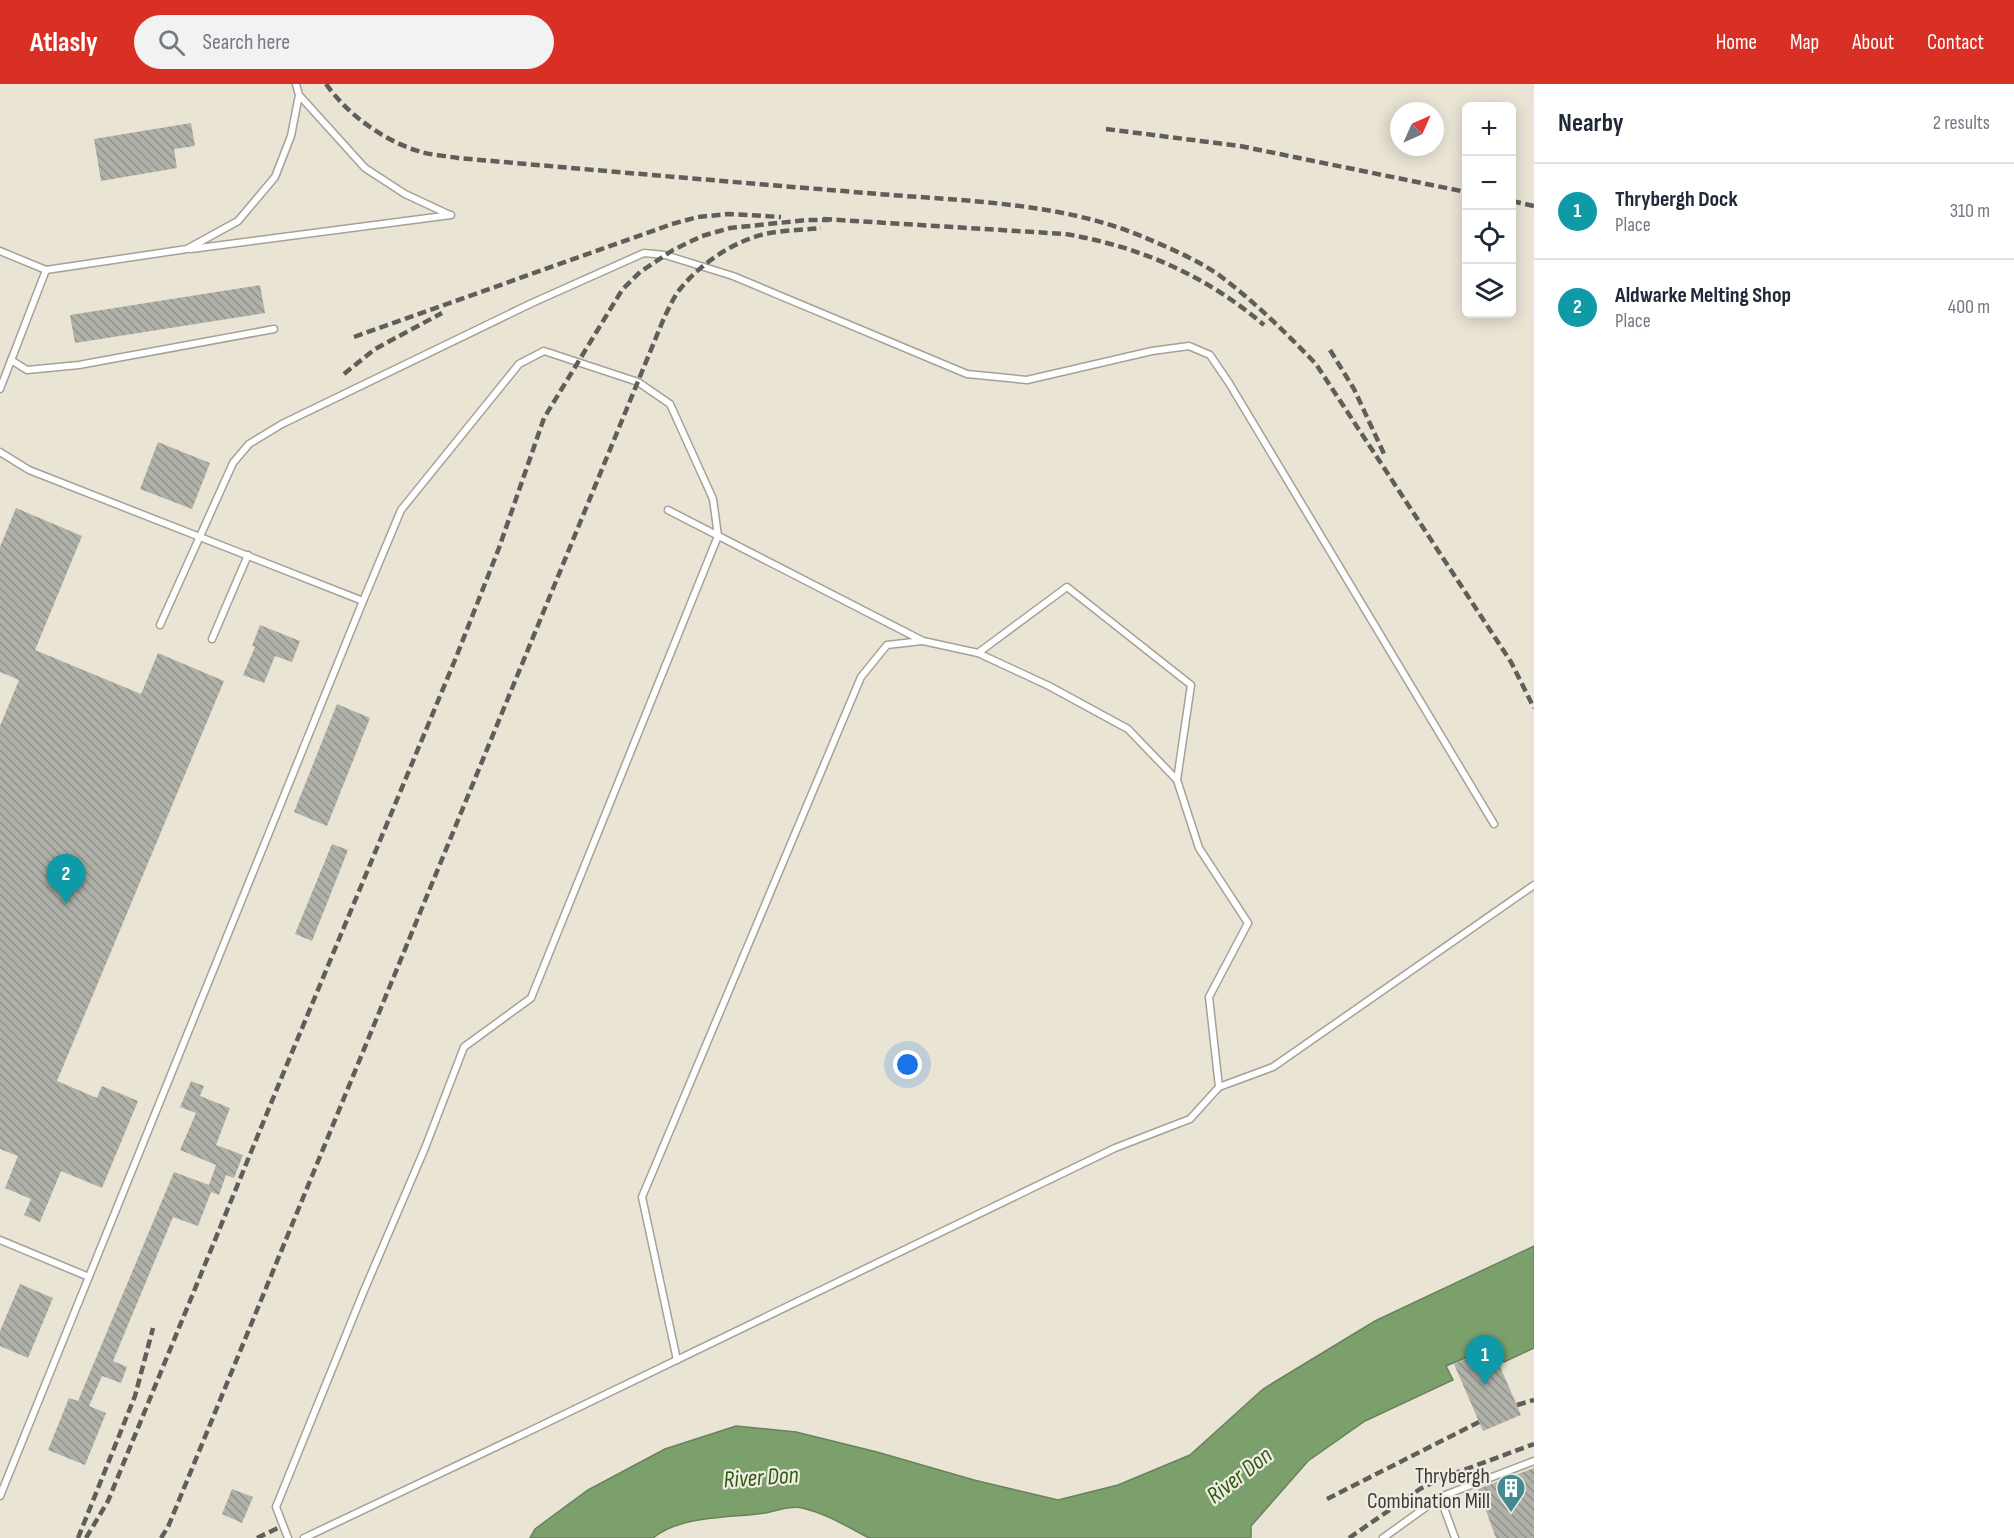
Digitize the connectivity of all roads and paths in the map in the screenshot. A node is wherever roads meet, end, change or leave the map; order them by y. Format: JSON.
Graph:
{"nodes":[{"id":1,"x":296,"y":84,"type":"edge"},
{"id":2,"x":299,"y":95,"type":"junction"},
{"id":3,"x":187,"y":249,"type":"junction"},
{"id":4,"x":0,"y":251,"type":"edge"},
{"id":5,"x":46,"y":270,"type":"junction"},
{"id":6,"x":274,"y":329,"type":"dead end"},
{"id":7,"x":11,"y":360,"type":"junction"},
{"id":8,"x":0,"y":389,"type":"edge"},
{"id":9,"x":0,"y":452,"type":"edge"},
{"id":10,"x":668,"y":510,"type":"dead end"},
{"id":11,"x":199,"y":535,"type":"junction"},
{"id":12,"x":718,"y":536,"type":"junction"},
{"id":13,"x":248,"y":555,"type":"junction"},
{"id":14,"x":363,"y":601,"type":"junction"},
{"id":15,"x":160,"y":625,"type":"dead end"},
{"id":16,"x":212,"y":639,"type":"dead end"},
{"id":17,"x":923,"y":641,"type":"junction"},
{"id":18,"x":978,"y":653,"type":"junction"},
{"id":19,"x":1177,"y":780,"type":"junction"},
{"id":20,"x":1494,"y":824,"type":"dead end"},
{"id":21,"x":1534,"y":885,"type":"edge"},
{"id":22,"x":1219,"y":1088,"type":"junction"},
{"id":23,"x":0,"y":1240,"type":"edge"},
{"id":24,"x":89,"y":1277,"type":"junction"},
{"id":25,"x":677,"y":1360,"type":"junction"},
{"id":26,"x":1534,"y":1461,"type":"edge"},
{"id":27,"x":0,"y":1496,"type":"edge"},
{"id":28,"x":1440,"y":1497,"type":"junction"},
{"id":29,"x":288,"y":1538,"type":"edge"},
{"id":30,"x":304,"y":1538,"type":"edge"},
{"id":31,"x":1383,"y":1538,"type":"edge"},
{"id":32,"x":1455,"y":1538,"type":"edge"}],
"edges":[{"from":1,"to":2,"type":"lane"},
{"from":2,"to":3,"type":"lane"},
{"from":2,"to":3,"type":"lane"},
{"from":3,"to":5,"type":"lane"},
{"from":4,"to":5,"type":"lane"},
{"from":5,"to":7,"type":"lane"},
{"from":6,"to":7,"type":"lane"},
{"from":7,"to":8,"type":"lane"},
{"from":9,"to":11,"type":"lane"},
{"from":10,"to":12,"type":"lane"},
{"from":11,"to":13,"type":"lane"},
{"from":11,"to":15,"type":"lane"},
{"from":11,"to":20,"type":"lane"},
{"from":12,"to":14,"type":"lane"},
{"from":12,"to":17,"type":"lane"},
{"from":12,"to":29,"type":"lane"},
{"from":13,"to":14,"type":"lane"},
{"from":13,"to":16,"type":"lane"},
{"from":14,"to":24,"type":"lane"},
{"from":17,"to":18,"type":"lane"},
{"from":17,"to":25,"type":"lane"},
{"from":18,"to":19,"type":"lane"},
{"from":18,"to":19,"type":"lane"},
{"from":19,"to":22,"type":"lane"},
{"from":21,"to":22,"type":"lane"},
{"from":22,"to":25,"type":"lane"},
{"from":23,"to":24,"type":"lane"},
{"from":24,"to":27,"type":"lane"},
{"from":25,"to":30,"type":"lane"},
{"from":26,"to":28,"type":"lane"},
{"from":28,"to":31,"type":"lane"},
{"from":28,"to":32,"type":"lane"}]}
